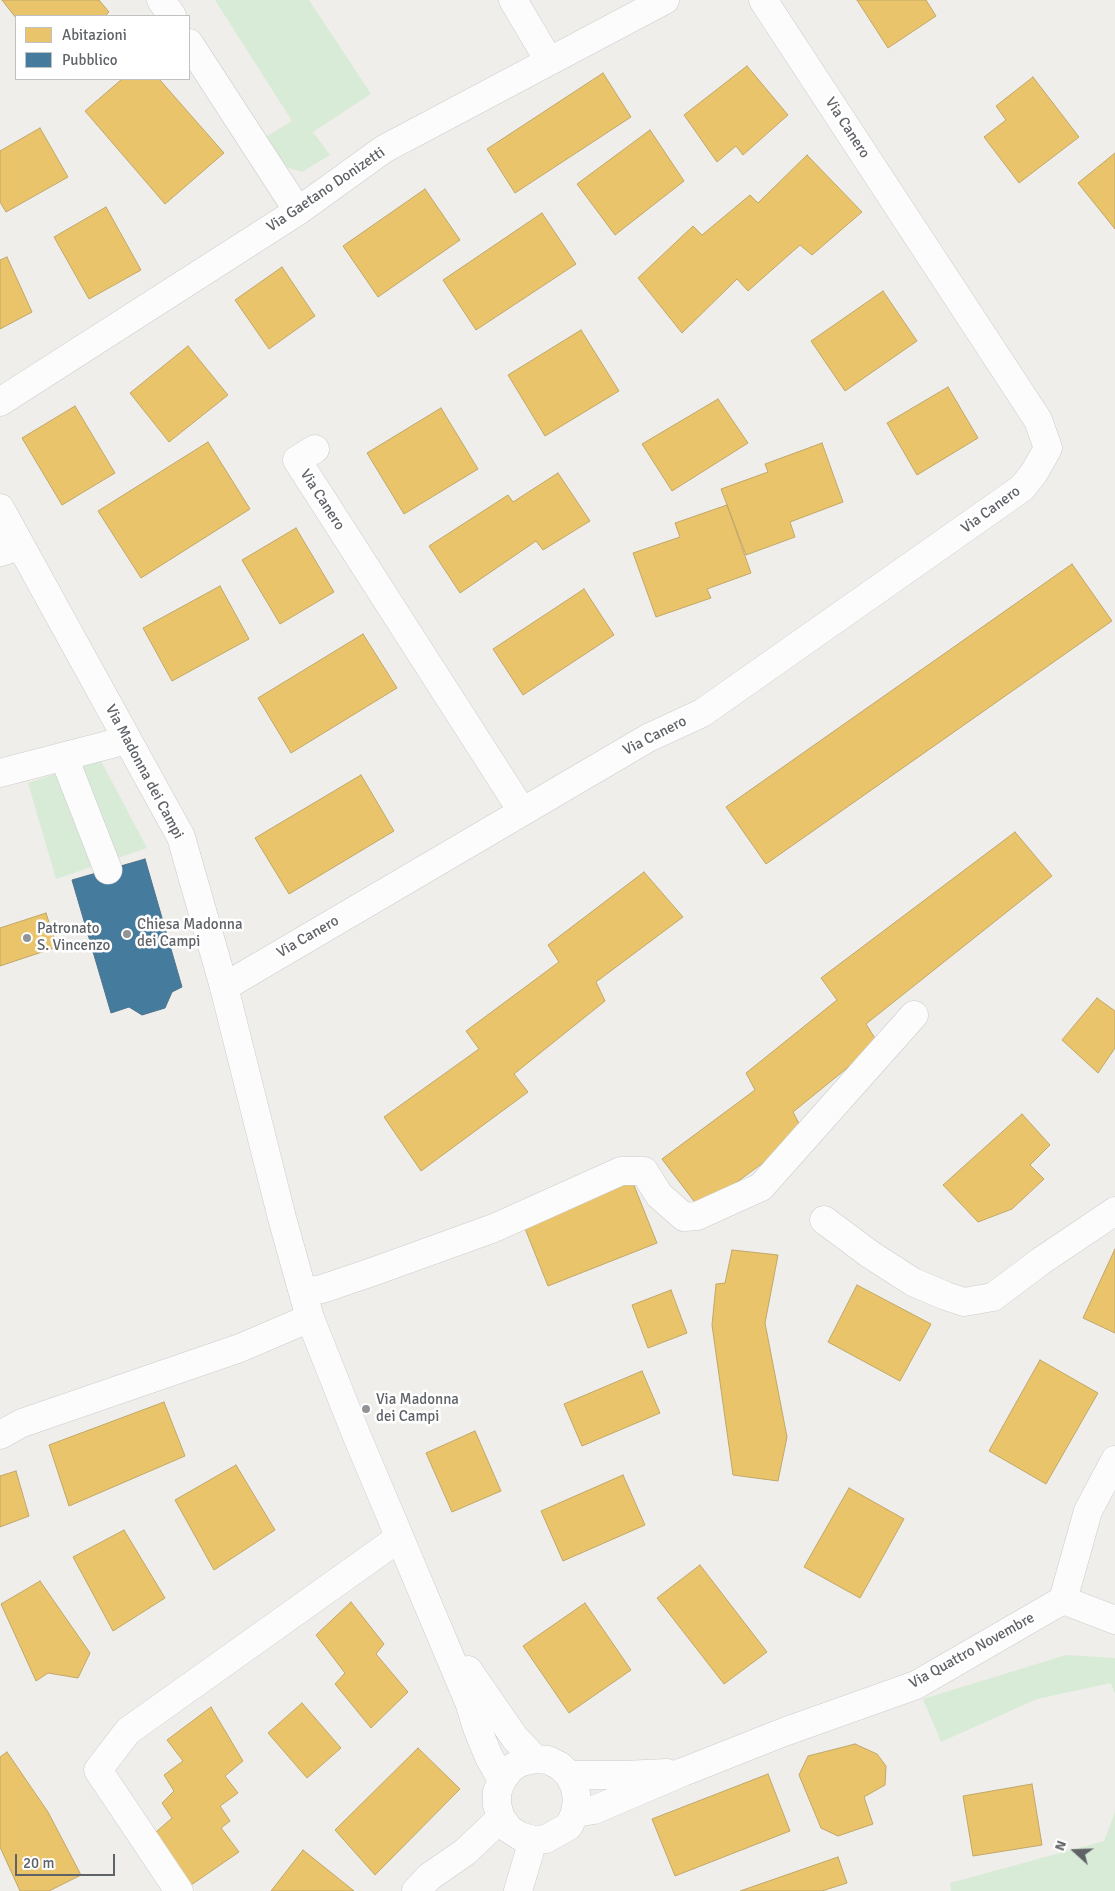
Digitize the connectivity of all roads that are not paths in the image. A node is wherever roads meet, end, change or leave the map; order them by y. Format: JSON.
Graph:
{"nodes":[{"id":1,"x":161,"y":0,"type":"edge"},
{"id":2,"x":513,"y":0,"type":"edge"},
{"id":3,"x":664,"y":0,"type":"edge"},
{"id":4,"x":763,"y":0,"type":"edge"},
{"id":5,"x":171,"y":15,"type":"edge"},
{"id":6,"x":190,"y":45,"type":"edge"},
{"id":7,"x":549,"y":61,"type":"junction"},
{"id":8,"x":298,"y":211,"type":"junction"},
{"id":9,"x":0,"y":402,"type":"edge"},
{"id":10,"x":315,"y":449,"type":"dead end"},
{"id":11,"x":0,"y":508,"type":"edge"},
{"id":12,"x":10,"y":549,"type":"edge"},
{"id":13,"x":127,"y":740,"type":"junction"},
{"id":14,"x":64,"y":757,"type":"junction"},
{"id":15,"x":0,"y":773,"type":"edge"},
{"id":16,"x":522,"y":811,"type":"junction"},
{"id":17,"x":108,"y":870,"type":"dead end"},
{"id":18,"x":224,"y":986,"type":"junction"},
{"id":19,"x":914,"y":1015,"type":"dead end"},
{"id":20,"x":1115,"y":1211,"type":"edge"},
{"id":21,"x":824,"y":1220,"type":"dead end"},
{"id":22,"x":304,"y":1292,"type":"junction"},
{"id":23,"x":310,"y":1318,"type":"junction"},
{"id":24,"x":0,"y":1435,"type":"edge"},
{"id":25,"x":1115,"y":1460,"type":"edge"},
{"id":26,"x":399,"y":1538,"type":"junction"},
{"id":27,"x":1063,"y":1600,"type":"junction"},
{"id":28,"x":1115,"y":1620,"type":"edge"},
{"id":29,"x":435,"y":1621,"type":"junction"},
{"id":30,"x":535,"y":1759,"type":"junction"},
{"id":31,"x":683,"y":1772,"type":"junction"},
{"id":32,"x":569,"y":1775,"type":"junction"},
{"id":33,"x":502,"y":1780,"type":"junction"},
{"id":34,"x":574,"y":1813,"type":"junction"},
{"id":35,"x":501,"y":1818,"type":"junction"},
{"id":36,"x":533,"y":1840,"type":"junction"},
{"id":37,"x":179,"y":1891,"type":"edge"},
{"id":38,"x":416,"y":1891,"type":"edge"},
{"id":39,"x":518,"y":1891,"type":"edge"}],
"edges":[{"from":1,"to":5,"type":"street"},
{"from":2,"to":7,"type":"street"},
{"from":3,"to":7,"type":"street","name":"Via Gaetano Donizetti"},
{"from":4,"to":16,"type":"street","name":"Via Canero"},
{"from":6,"to":8,"type":"street"},
{"from":7,"to":8,"type":"street","name":"Via Gaetano Donizetti"},
{"from":8,"to":9,"type":"street","name":"Via Gaetano Donizetti"},
{"from":10,"to":16,"type":"street","name":"Via Canero"},
{"from":11,"to":12,"type":"street","name":"Via Madonna dei Campi"},
{"from":12,"to":13,"type":"street","name":"Via Madonna dei Campi"},
{"from":13,"to":14,"type":"street"},
{"from":13,"to":18,"type":"street","name":"Via Madonna dei Campi"},
{"from":14,"to":15,"type":"street"},
{"from":14,"to":17,"type":"street"},
{"from":16,"to":18,"type":"street","name":"Via Canero"},
{"from":18,"to":22,"type":"street","name":"Via Madonna dei Campi"},
{"from":19,"to":22,"type":"street"},
{"from":20,"to":21,"type":"street"},
{"from":22,"to":23,"type":"street","name":"Via Madonna dei Campi"},
{"from":23,"to":24,"type":"street"},
{"from":23,"to":26,"type":"street","name":"Via Madonna dei Campi"},
{"from":25,"to":27,"type":"street"},
{"from":26,"to":29,"type":"street","name":"Via Madonna dei Campi"},
{"from":26,"to":37,"type":"street"},
{"from":27,"to":28,"type":"street"},
{"from":27,"to":31,"type":"street","name":"Via Quattro Novembre"},
{"from":29,"to":30,"type":"street","name":"Via Madonna dei Campi"},
{"from":29,"to":33,"type":"street","name":"Via Madonna dei Campi"},
{"from":30,"to":32,"type":"street"},
{"from":30,"to":33,"type":"street"},
{"from":31,"to":32,"type":"street","name":"Via Quattro Novembre"},
{"from":31,"to":34,"type":"street","name":"Via Quattro Novembre"},
{"from":32,"to":34,"type":"street"},
{"from":33,"to":35,"type":"street"},
{"from":34,"to":36,"type":"street"},
{"from":35,"to":36,"type":"street"},
{"from":35,"to":38,"type":"street"},
{"from":36,"to":39,"type":"street"}]}
